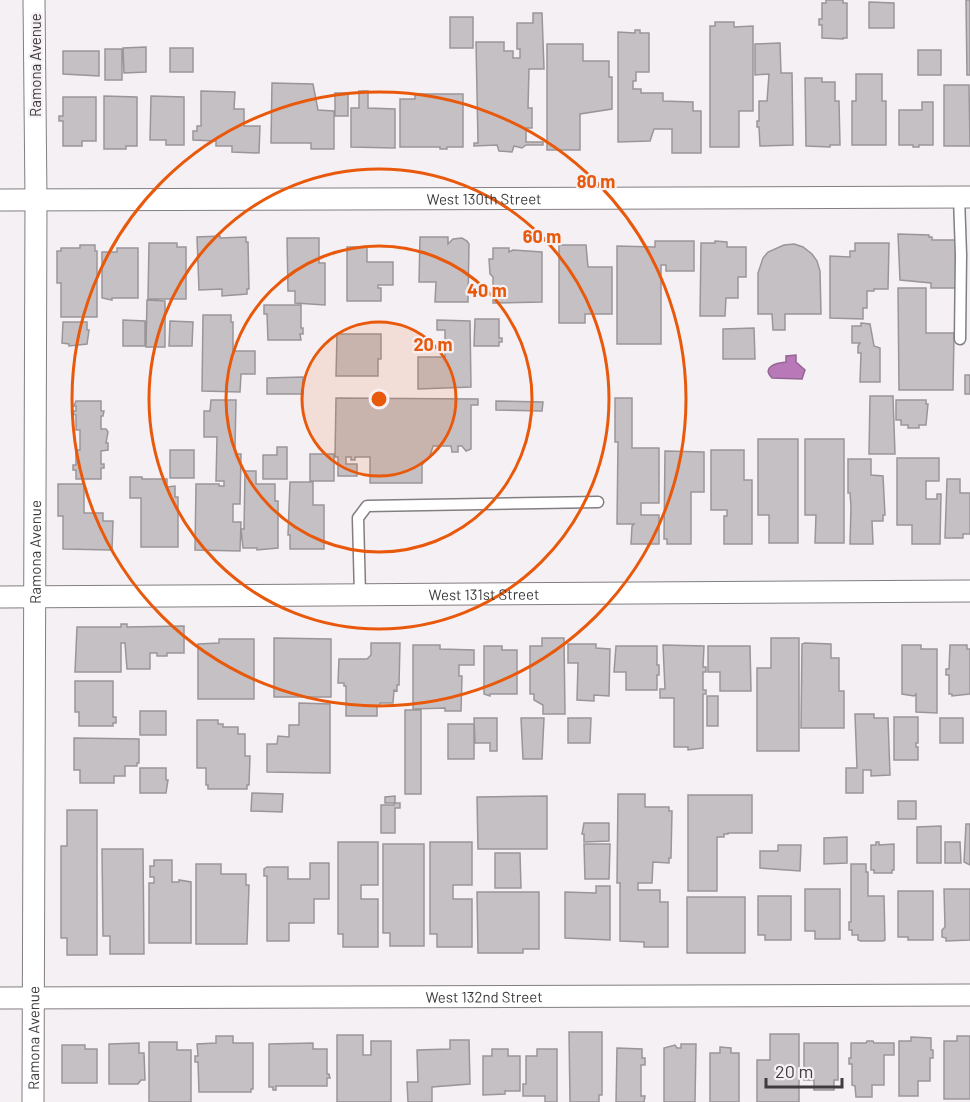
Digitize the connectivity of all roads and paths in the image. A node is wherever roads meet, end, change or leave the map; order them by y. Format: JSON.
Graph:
{"nodes":[{"id":1,"x":34,"y":0,"type":"edge"},
{"id":2,"x":964,"y":197,"type":"edge"},
{"id":3,"x":0,"y":200,"type":"edge"},
{"id":4,"x":36,"y":200,"type":"junction"},
{"id":5,"x":960,"y":339,"type":"dead end"},
{"id":6,"x":598,"y":502,"type":"dead end"},
{"id":7,"x":970,"y":591,"type":"edge"},
{"id":8,"x":360,"y":595,"type":"junction"},
{"id":9,"x":0,"y":597,"type":"edge"},
{"id":10,"x":35,"y":597,"type":"junction"},
{"id":11,"x":970,"y":995,"type":"edge"},
{"id":12,"x":0,"y":998,"type":"edge"},
{"id":13,"x":34,"y":998,"type":"junction"},
{"id":14,"x":33,"y":1102,"type":"edge"}],
"edges":[{"from":1,"to":4,"type":"street","name":"Ramona Avenue"},
{"from":2,"to":4,"type":"street","name":"West 130th Street"},
{"from":2,"to":5,"type":"lane"},
{"from":3,"to":4,"type":"street","name":"West 130th Street"},
{"from":4,"to":10,"type":"street","name":"Ramona Avenue"},
{"from":6,"to":8,"type":"lane"},
{"from":7,"to":8,"type":"street","name":"West 131st Street"},
{"from":8,"to":10,"type":"street","name":"West 131st Street"},
{"from":9,"to":10,"type":"street","name":"West 131st Street"},
{"from":10,"to":13,"type":"street","name":"Ramona Avenue"},
{"from":11,"to":13,"type":"street","name":"West 132nd Street"},
{"from":12,"to":13,"type":"street","name":"West 132nd Street"},
{"from":13,"to":14,"type":"street","name":"Ramona Avenue"}]}
